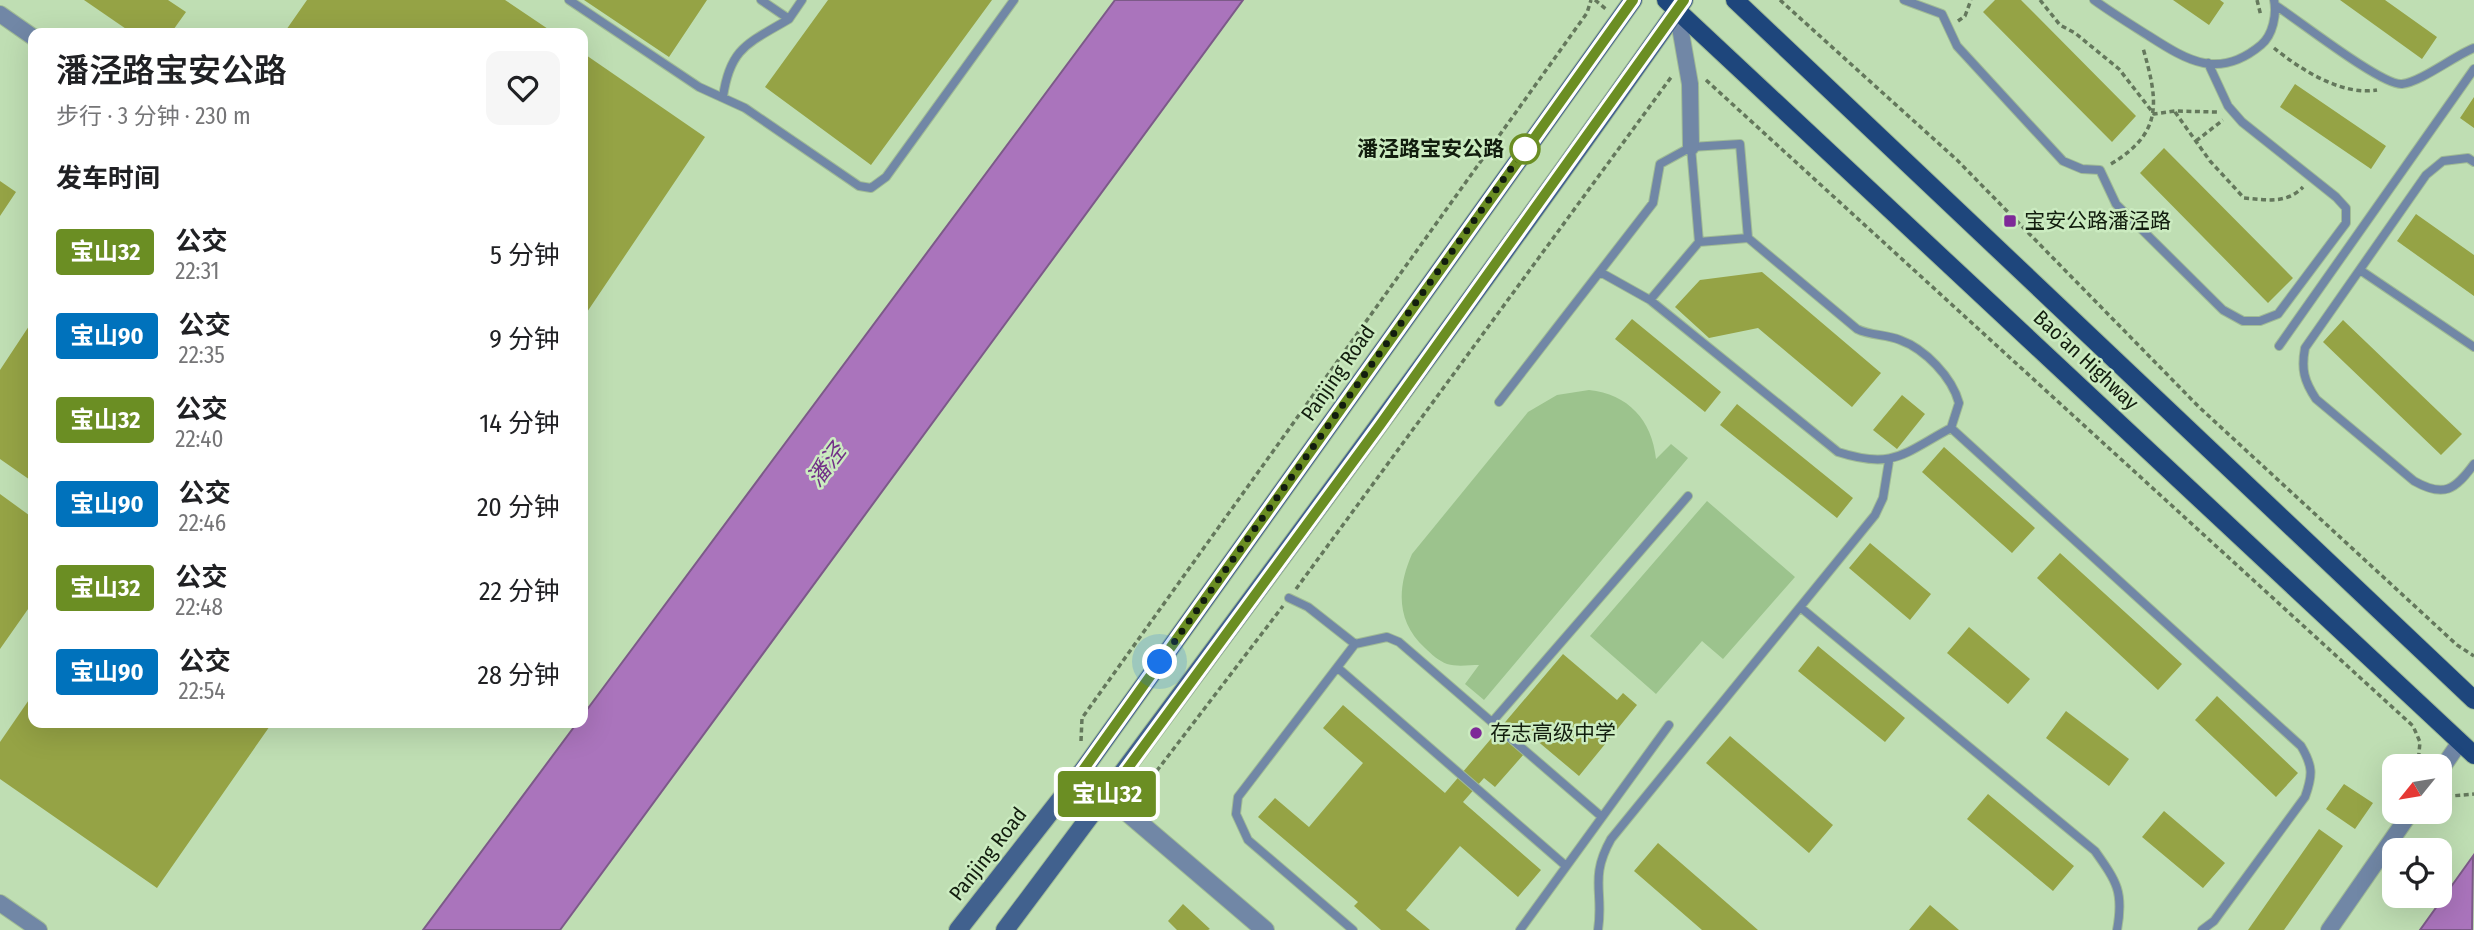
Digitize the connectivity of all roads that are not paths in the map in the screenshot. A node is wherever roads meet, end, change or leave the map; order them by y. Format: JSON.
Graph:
{"nodes":[{"id":1,"x":569,"y":0,"type":"edge"},
{"id":2,"x":761,"y":0,"type":"edge"},
{"id":3,"x":802,"y":0,"type":"edge"},
{"id":4,"x":1014,"y":0,"type":"edge"},
{"id":5,"x":1633,"y":0,"type":"edge"},
{"id":6,"x":1735,"y":0,"type":"edge"},
{"id":7,"x":1903,"y":0,"type":"edge"},
{"id":8,"x":2094,"y":0,"type":"edge"},
{"id":9,"x":2275,"y":2,"type":"edge"},
{"id":10,"x":1676,"y":3,"type":"edge"},
{"id":11,"x":0,"y":13,"type":"edge"},
{"id":12,"x":789,"y":19,"type":"junction"},
{"id":13,"x":28,"y":33,"type":"edge"},
{"id":14,"x":2474,"y":48,"type":"edge"},
{"id":15,"x":2208,"y":63,"type":"junction"},
{"id":16,"x":2474,"y":69,"type":"edge"},
{"id":17,"x":723,"y":97,"type":"junction"},
{"id":18,"x":1691,"y":148,"type":"junction"},
{"id":19,"x":2474,"y":162,"type":"edge"},
{"id":20,"x":1748,"y":238,"type":"junction"},
{"id":21,"x":1699,"y":242,"type":"junction"},
{"id":22,"x":2360,"y":270,"type":"junction"},
{"id":23,"x":1600,"y":272,"type":"junction"},
{"id":24,"x":1650,"y":300,"type":"junction"},
{"id":25,"x":2279,"y":346,"type":"dead end"},
{"id":26,"x":2474,"y":347,"type":"edge"},
{"id":27,"x":1499,"y":402,"type":"dead end"},
{"id":28,"x":1951,"y":428,"type":"junction"},
{"id":29,"x":1889,"y":461,"type":"junction"},
{"id":30,"x":2474,"y":464,"type":"edge"},
{"id":31,"x":1688,"y":496,"type":"dead end"},
{"id":32,"x":1289,"y":598,"type":"road end"},
{"id":33,"x":1800,"y":607,"type":"junction"},
{"id":34,"x":1355,"y":645,"type":"junction"},
{"id":35,"x":1338,"y":668,"type":"junction"},
{"id":36,"x":2474,"y":700,"type":"edge"},
{"id":37,"x":1492,"y":722,"type":"junction"},
{"id":38,"x":1669,"y":725,"type":"dead end"},
{"id":39,"x":2460,"y":742,"type":"junction"},
{"id":40,"x":2452,"y":754,"type":"edge"},
{"id":41,"x":2474,"y":755,"type":"edge"},
{"id":42,"x":1081,"y":773,"type":"junction"},
{"id":43,"x":1108,"y":795,"type":"junction"},
{"id":44,"x":1602,"y":817,"type":"junction"},
{"id":45,"x":2403,"y":824,"type":"edge"},
{"id":46,"x":1566,"y":866,"type":"junction"},
{"id":47,"x":0,"y":903,"type":"edge"},
{"id":48,"x":39,"y":930,"type":"edge"},
{"id":49,"x":958,"y":930,"type":"edge"},
{"id":50,"x":1005,"y":930,"type":"edge"},
{"id":51,"x":1265,"y":930,"type":"edge"},
{"id":52,"x":1353,"y":930,"type":"edge"},
{"id":53,"x":1520,"y":930,"type":"edge"},
{"id":54,"x":1598,"y":930,"type":"edge"},
{"id":55,"x":2118,"y":930,"type":"edge"},
{"id":56,"x":2202,"y":930,"type":"edge"},
{"id":57,"x":2329,"y":930,"type":"edge"}],
"edges":[{"from":1,"to":17,"type":"lane"},
{"from":2,"to":12,"type":"lane"},
{"from":3,"to":12,"type":"lane"},
{"from":4,"to":17,"type":"lane"},
{"from":5,"to":42,"type":"main road","name":"Panjing Road"},
{"from":6,"to":36,"type":"main road","name":"Bao'an Highway"},
{"from":7,"to":15,"type":"lane"},
{"from":8,"to":15,"type":"lane"},
{"from":9,"to":14,"type":"lane"},
{"from":9,"to":15,"type":"lane"},
{"from":10,"to":18,"type":"street"},
{"from":10,"to":39,"type":"main road","name":"Bao'an Highway"},
{"from":10,"to":43,"type":"main road"},
{"from":11,"to":13,"type":"street"},
{"from":12,"to":17,"type":"lane"},
{"from":16,"to":25,"type":"lane"},
{"from":18,"to":20,"type":"lane"},
{"from":18,"to":21,"type":"lane"},
{"from":18,"to":23,"type":"lane"},
{"from":19,"to":22,"type":"lane"},
{"from":20,"to":21,"type":"lane"},
{"from":20,"to":28,"type":"lane"},
{"from":21,"to":24,"type":"lane"},
{"from":22,"to":26,"type":"lane"},
{"from":22,"to":30,"type":"lane"},
{"from":23,"to":24,"type":"lane"},
{"from":23,"to":27,"type":"lane"},
{"from":24,"to":29,"type":"lane"},
{"from":28,"to":29,"type":"lane"},
{"from":28,"to":56,"type":"lane"},
{"from":29,"to":33,"type":"lane"},
{"from":31,"to":37,"type":"lane"},
{"from":32,"to":34,"type":"lane"},
{"from":33,"to":54,"type":"lane"},
{"from":33,"to":55,"type":"lane"},
{"from":34,"to":35,"type":"lane"},
{"from":34,"to":37,"type":"lane"},
{"from":35,"to":46,"type":"lane"},
{"from":35,"to":52,"type":"lane"},
{"from":37,"to":44,"type":"lane"},
{"from":38,"to":44,"type":"lane"},
{"from":39,"to":40,"type":"street"},
{"from":39,"to":41,"type":"main road","name":"Bao'an Highway"},
{"from":42,"to":43,"type":"street"},
{"from":42,"to":49,"type":"main road","name":"Panjing Road"},
{"from":43,"to":50,"type":"main road"},
{"from":43,"to":51,"type":"street"},
{"from":44,"to":46,"type":"lane"},
{"from":45,"to":57,"type":"street"},
{"from":46,"to":53,"type":"lane"},
{"from":47,"to":48,"type":"street"}]}
